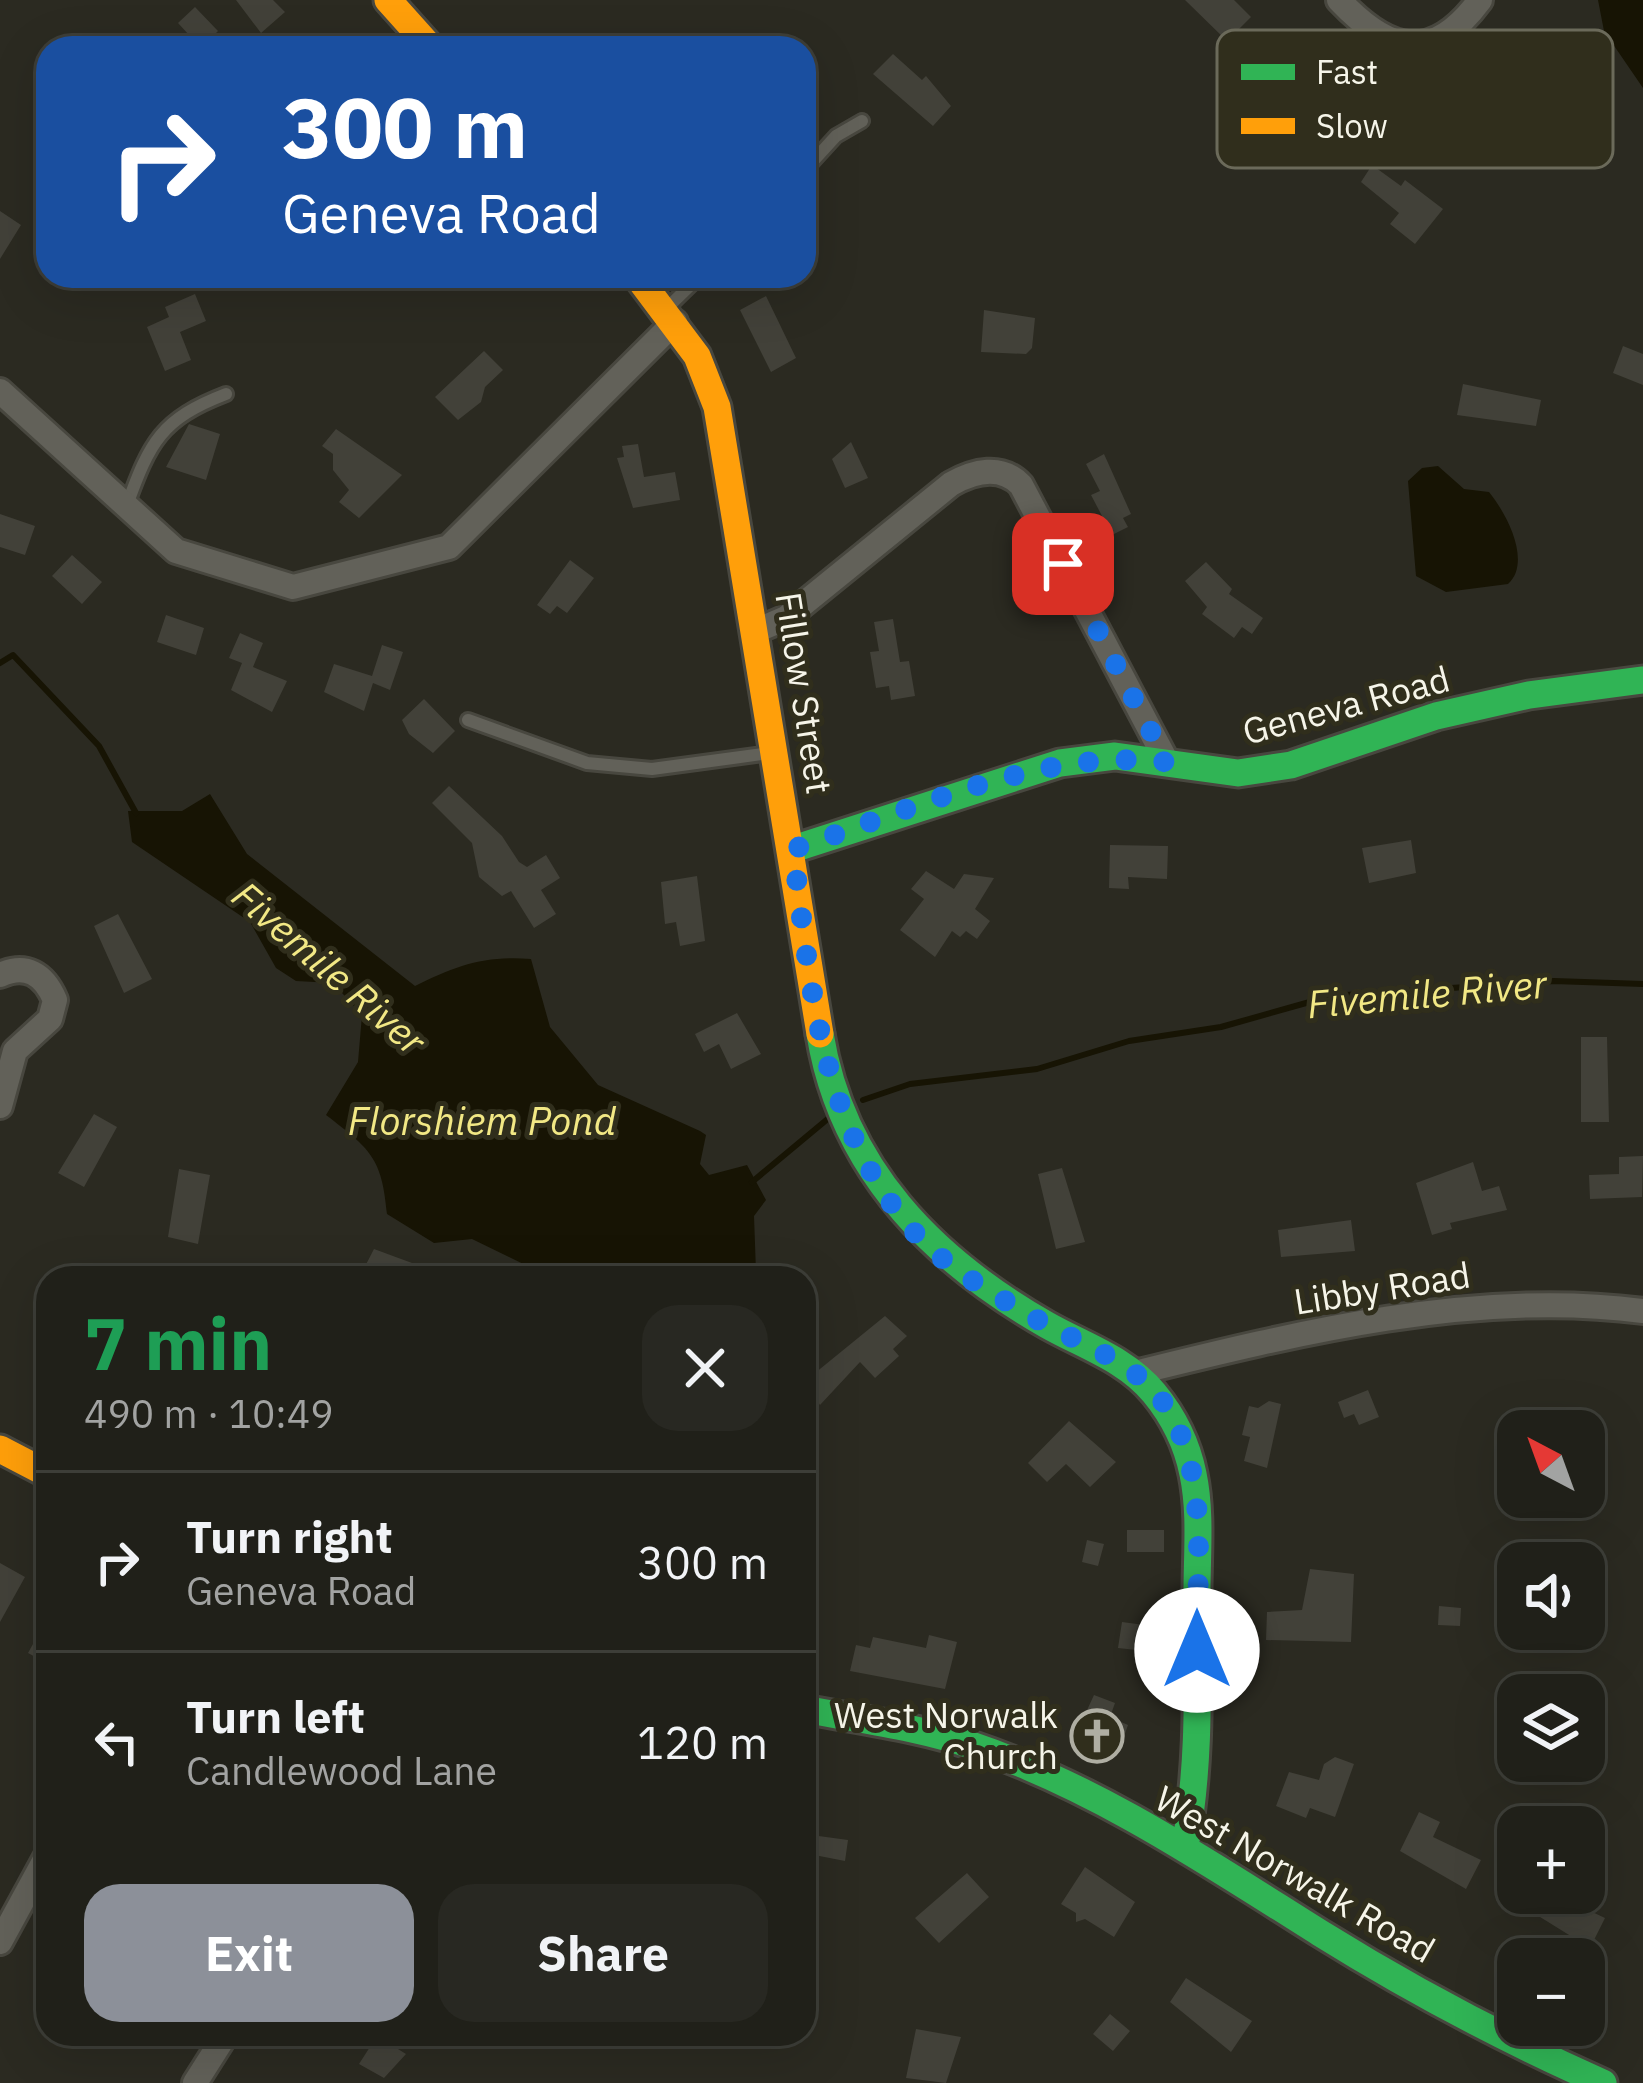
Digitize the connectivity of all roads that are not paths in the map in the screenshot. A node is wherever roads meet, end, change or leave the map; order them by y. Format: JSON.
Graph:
{"nodes":[{"id":1,"x":388,"y":0,"type":"edge"},
{"id":2,"x":1339,"y":0,"type":"edge"},
{"id":3,"x":1480,"y":0,"type":"edge"},
{"id":4,"x":1372,"y":30,"type":"edge"},
{"id":5,"x":1448,"y":30,"type":"edge"},
{"id":6,"x":420,"y":36,"type":"edge"},
{"id":7,"x":862,"y":122,"type":"dead end"},
{"id":8,"x":816,"y":158,"type":"edge"},
{"id":9,"x":647,"y":288,"type":"edge"},
{"id":10,"x":691,"y":288,"type":"edge"},
{"id":11,"x":670,"y":316,"type":"junction"},
{"id":12,"x":0,"y":391,"type":"edge"},
{"id":13,"x":226,"y":394,"type":"dead end"},
{"id":14,"x":127,"y":506,"type":"junction"},
{"id":15,"x":758,"y":630,"type":"junction"},
{"id":16,"x":1643,"y":680,"type":"edge"},
{"id":17,"x":468,"y":720,"type":"dead end"},
{"id":18,"x":777,"y":752,"type":"junction"},
{"id":19,"x":1167,"y":762,"type":"junction"},
{"id":20,"x":793,"y":849,"type":"junction"},
{"id":21,"x":0,"y":975,"type":"edge"},
{"id":22,"x":8,"y":1044,"type":"edge"},
{"id":23,"x":0,"y":1106,"type":"edge"},
{"id":24,"x":1643,"y":1311,"type":"edge"},
{"id":25,"x":1135,"y":1373,"type":"junction"},
{"id":26,"x":0,"y":1449,"type":"edge"},
{"id":27,"x":36,"y":1468,"type":"edge"},
{"id":28,"x":816,"y":1712,"type":"edge"},
{"id":29,"x":1185,"y":1846,"type":"junction"},
{"id":30,"x":36,"y":1876,"type":"edge"},
{"id":31,"x":0,"y":1942,"type":"edge"},
{"id":32,"x":218,"y":2046,"type":"edge"},
{"id":33,"x":1591,"y":2080,"type":"edge"},
{"id":34,"x":195,"y":2083,"type":"edge"}],
"edges":[{"from":1,"to":6,"type":"main road"},
{"from":2,"to":4,"type":"street"},
{"from":3,"to":5,"type":"street"},
{"from":7,"to":8,"type":"lane"},
{"from":9,"to":11,"type":"main road","name":"Fillow Street"},
{"from":10,"to":11,"type":"lane"},
{"from":11,"to":14,"type":"street"},
{"from":11,"to":15,"type":"main road","name":"Fillow Street"},
{"from":12,"to":14,"type":"street"},
{"from":13,"to":14,"type":"lane"},
{"from":15,"to":18,"type":"main road","name":"Fillow Street"},
{"from":15,"to":19,"type":"street"},
{"from":16,"to":19,"type":"main road","name":"Geneva Road"},
{"from":17,"to":18,"type":"lane"},
{"from":18,"to":20,"type":"main road","name":"Fillow Street"},
{"from":19,"to":20,"type":"main road","name":"Geneva Road"},
{"from":20,"to":25,"type":"main road","name":"Fillow Street"},
{"from":21,"to":22,"type":"street"},
{"from":22,"to":23,"type":"street"},
{"from":24,"to":25,"type":"street","name":"Libby Road"},
{"from":25,"to":29,"type":"main road","name":"Fillow Street"},
{"from":26,"to":27,"type":"main road"},
{"from":28,"to":29,"type":"main road","name":"West Norwalk Road"},
{"from":29,"to":33,"type":"main road","name":"West Norwalk Road"},
{"from":30,"to":31,"type":"street"},
{"from":32,"to":34,"type":"street"}]}
